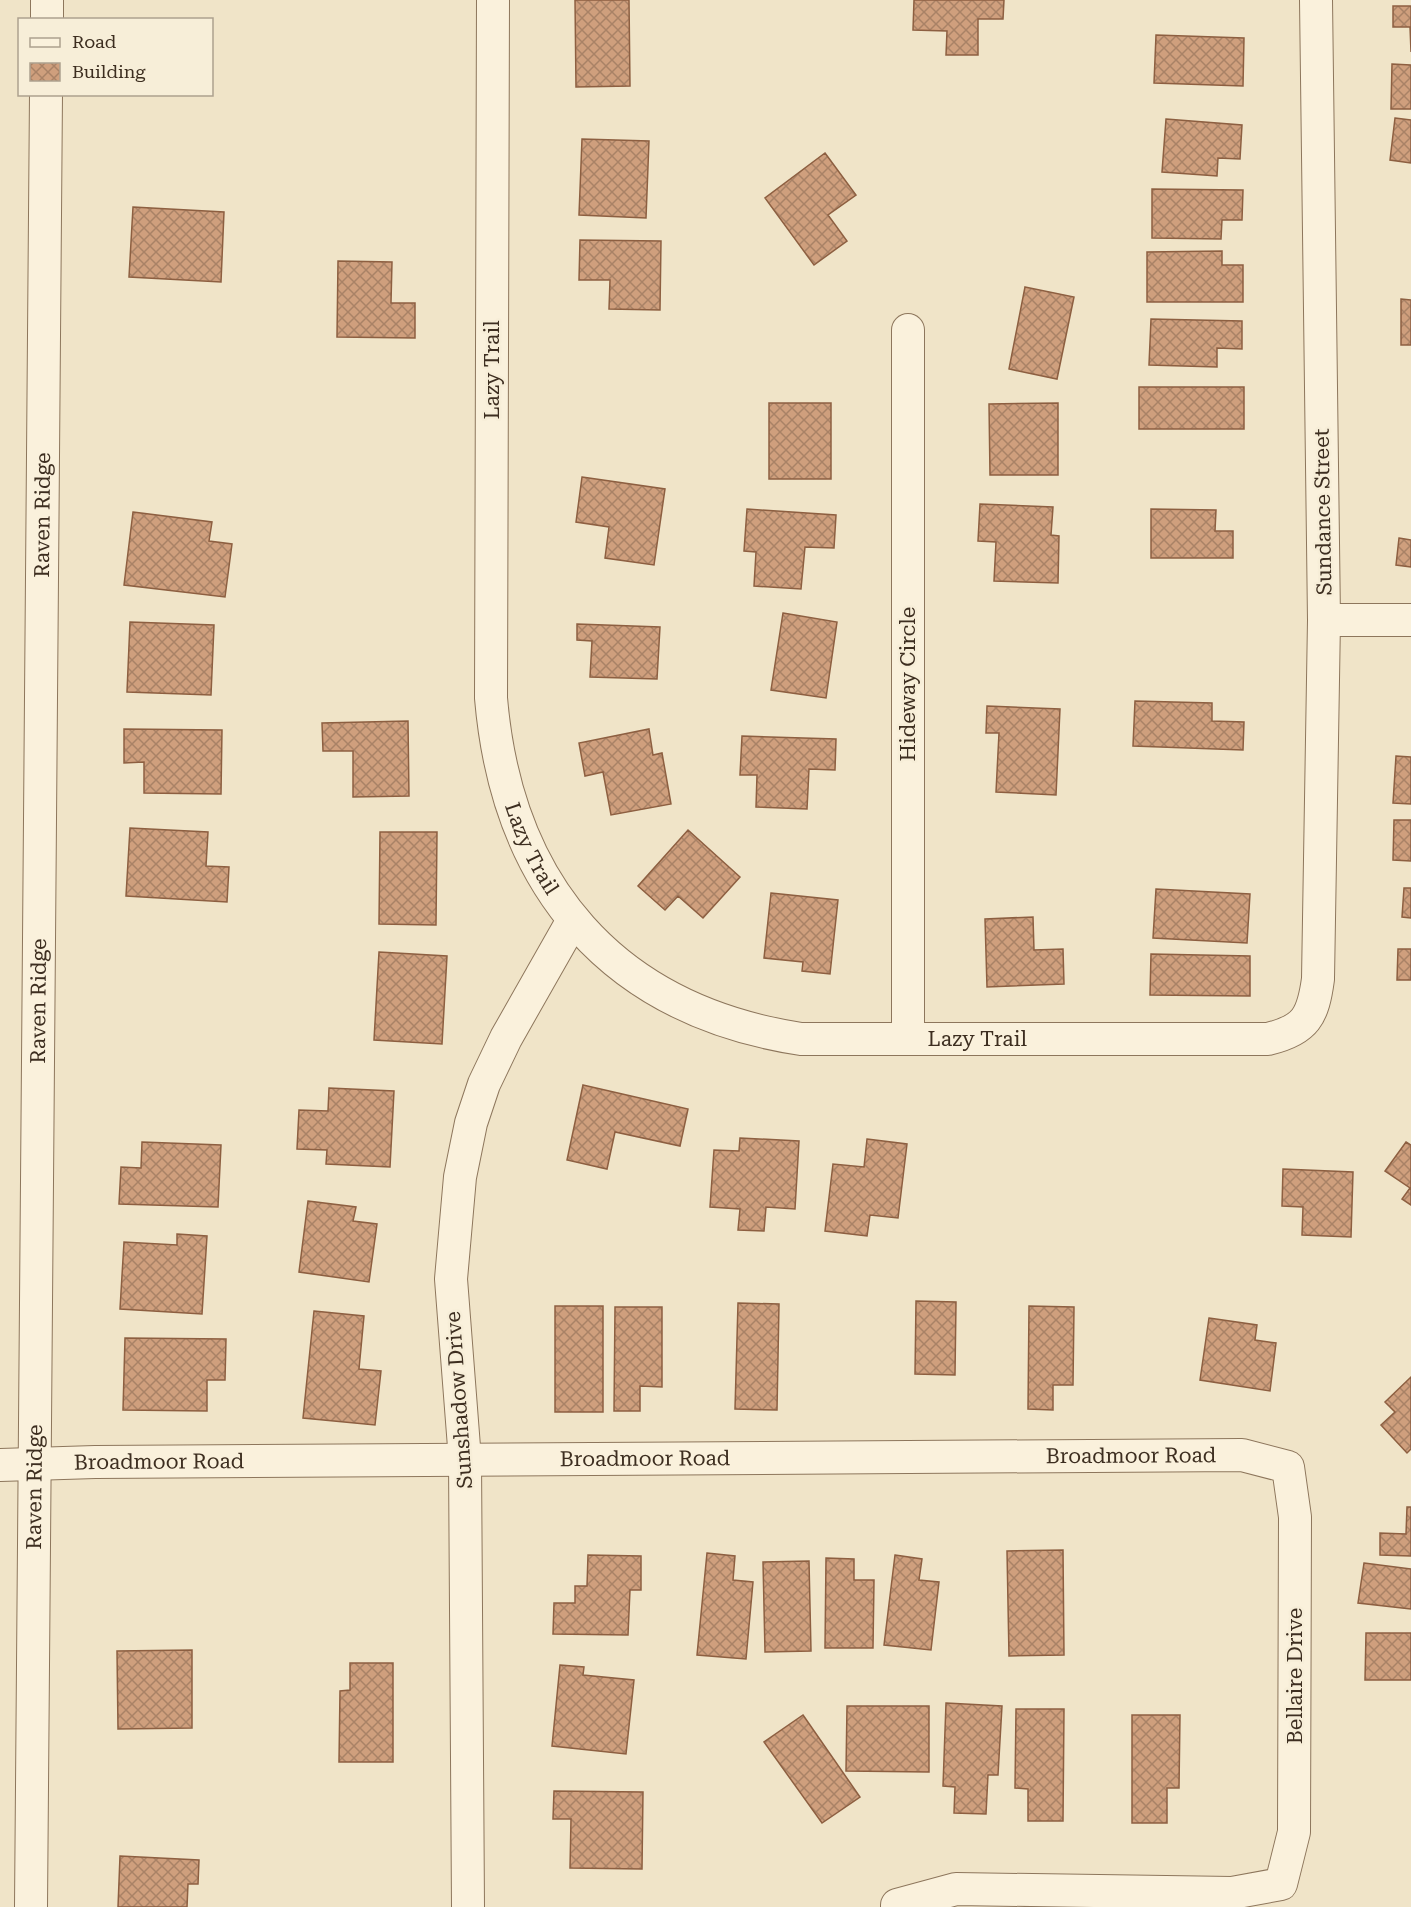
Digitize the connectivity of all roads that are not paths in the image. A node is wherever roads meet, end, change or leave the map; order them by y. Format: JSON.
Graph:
{"nodes":[{"id":1,"x":47,"y":0,"type":"edge"},
{"id":2,"x":493,"y":0,"type":"edge"},
{"id":3,"x":1316,"y":0,"type":"edge"},
{"id":4,"x":47,"y":18,"type":"edge"},
{"id":5,"x":46,"y":96,"type":"edge"},
{"id":6,"x":908,"y":330,"type":"dead end"},
{"id":7,"x":1324,"y":620,"type":"junction"},
{"id":8,"x":1411,"y":620,"type":"edge"},
{"id":9,"x":573,"y":920,"type":"junction"},
{"id":10,"x":1307,"y":1022,"type":"joint"},
{"id":11,"x":908,"y":1037,"type":"junction"},
{"id":12,"x":465,"y":1460,"type":"junction"},
{"id":13,"x":33,"y":1464,"type":"junction"},
{"id":14,"x":0,"y":1465,"type":"edge"},
{"id":15,"x":1288,"y":1467,"type":"joint"},
{"id":16,"x":897,"y":1906,"type":"edge"},
{"id":17,"x":31,"y":1907,"type":"edge"},
{"id":18,"x":468,"y":1907,"type":"edge"}],
"edges":[{"from":1,"to":4,"type":"street"},
{"from":2,"to":9,"type":"street","name":"Lazy Trail"},
{"from":3,"to":7,"type":"street","name":"Sundance Street"},
{"from":5,"to":13,"type":"street","name":"Raven Ridge"},
{"from":6,"to":11,"type":"street","name":"Hideway Circle"},
{"from":7,"to":8,"type":"street"},
{"from":7,"to":10,"type":"street","name":"Sundance Street"},
{"from":9,"to":11,"type":"street","name":"Lazy Trail"},
{"from":9,"to":12,"type":"street","name":"Sunshadow Drive"},
{"from":10,"to":11,"type":"street","name":"Lazy Trail"},
{"from":12,"to":13,"type":"street","name":"Broadmoor Road"},
{"from":12,"to":15,"type":"street","name":"Broadmoor Road"},
{"from":12,"to":18,"type":"street","name":"Sunshadow Drive"},
{"from":13,"to":14,"type":"street","name":"Broadmoor Road"},
{"from":13,"to":17,"type":"street","name":"Raven Ridge"},
{"from":15,"to":16,"type":"street","name":"Bellaire Drive"}]}
